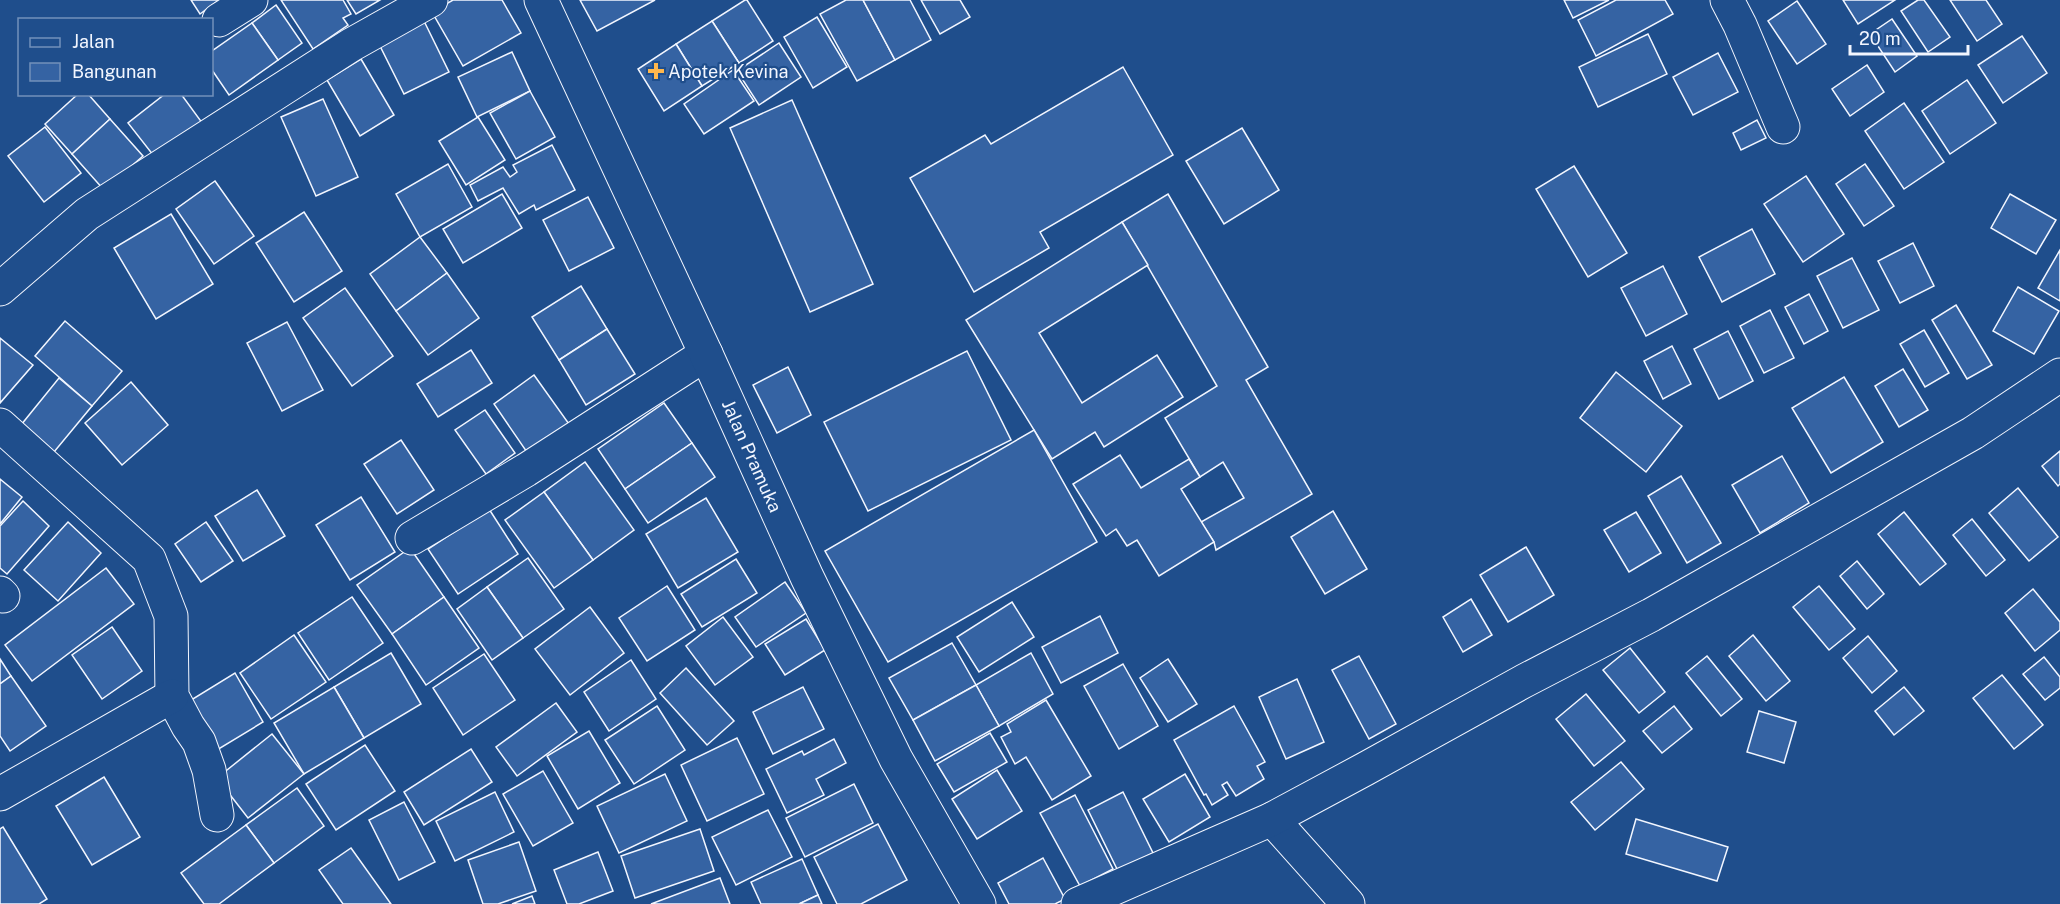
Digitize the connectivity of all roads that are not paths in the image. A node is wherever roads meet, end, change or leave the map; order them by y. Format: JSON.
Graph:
{"nodes":[{"id":1,"x":250,"y":0,"type":"edge"},
{"id":2,"x":431,"y":0,"type":"edge"},
{"id":3,"x":541,"y":0,"type":"edge"},
{"id":4,"x":1727,"y":0,"type":"edge"},
{"id":5,"x":219,"y":20,"type":"dead end"},
{"id":6,"x":1783,"y":126,"type":"dead end"},
{"id":7,"x":0,"y":289,"type":"edge"},
{"id":8,"x":706,"y":354,"type":"junction"},
{"id":9,"x":2060,"y":375,"type":"edge"},
{"id":10,"x":0,"y":425,"type":"edge"},
{"id":11,"x":412,"y":538,"type":"dead end"},
{"id":12,"x":172,"y":696,"type":"junction"},
{"id":13,"x":0,"y":794,"type":"edge"},
{"id":14,"x":217,"y":816,"type":"dead end"},
{"id":15,"x":1272,"y":819,"type":"junction"},
{"id":16,"x":979,"y":904,"type":"edge"},
{"id":17,"x":1078,"y":904,"type":"edge"},
{"id":18,"x":1348,"y":904,"type":"edge"}],
"edges":[{"from":1,"to":5,"type":"street"},
{"from":2,"to":7,"type":"street"},
{"from":3,"to":8,"type":"street","name":"Jalan Pramuka"},
{"from":4,"to":6,"type":"street"},
{"from":8,"to":11,"type":"street"},
{"from":8,"to":16,"type":"street","name":"Jalan Pramuka"},
{"from":9,"to":15,"type":"street"},
{"from":10,"to":12,"type":"street"},
{"from":12,"to":13,"type":"street"},
{"from":12,"to":14,"type":"street"},
{"from":15,"to":17,"type":"street"},
{"from":15,"to":18,"type":"street"}]}
